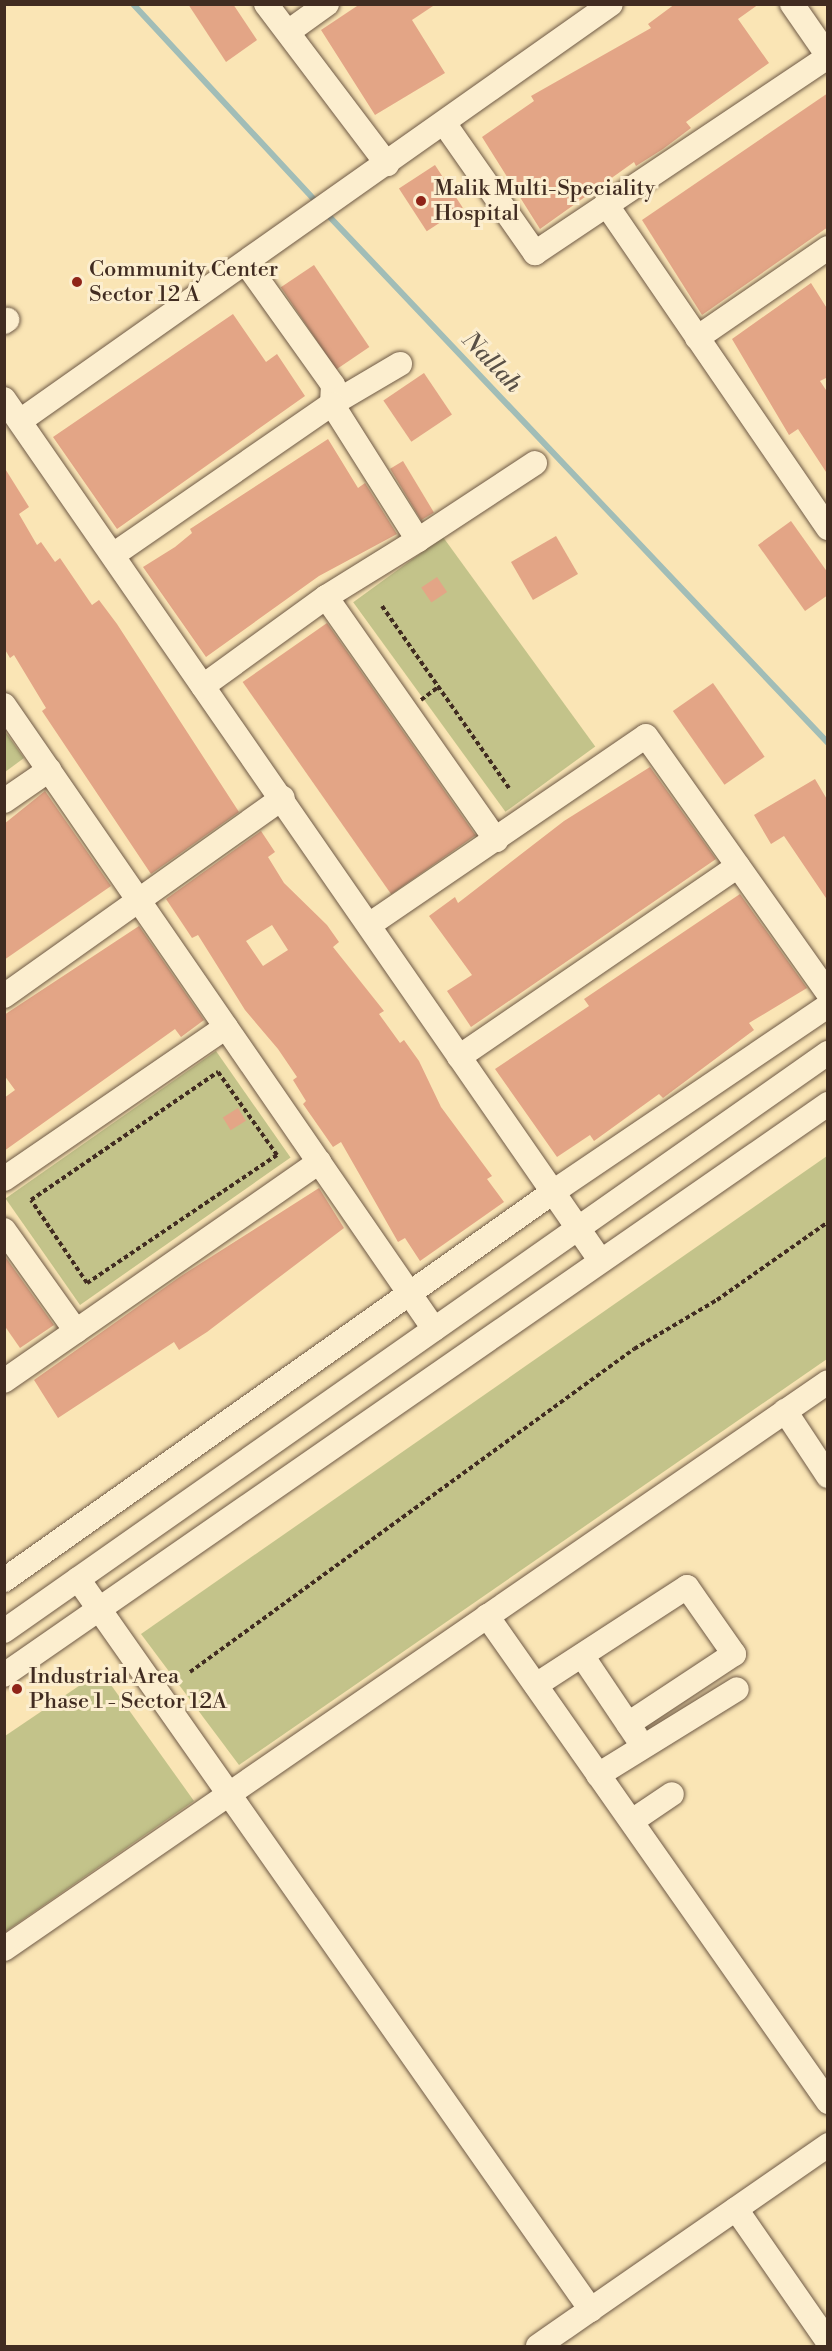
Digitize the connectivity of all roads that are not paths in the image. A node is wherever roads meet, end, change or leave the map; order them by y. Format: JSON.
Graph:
{"nodes":[{"id":1,"x":267,"y":4,"type":"edge"},
{"id":2,"x":327,"y":4,"type":"edge"},
{"id":3,"x":611,"y":4,"type":"edge"},
{"id":4,"x":792,"y":4,"type":"edge"},
{"id":5,"x":288,"y":33,"type":"junction"},
{"id":6,"x":828,"y":57,"type":"edge"},
{"id":7,"x":444,"y":123,"type":"junction"},
{"id":8,"x":387,"y":164,"type":"junction"},
{"id":9,"x":606,"y":204,"type":"junction"},
{"id":10,"x":825,"y":255,"type":"edge"},
{"id":11,"x":246,"y":263,"type":"junction"},
{"id":12,"x":697,"y":338,"type":"junction"},
{"id":13,"x":400,"y":364,"type":"dead end"},
{"id":14,"x":4,"y":399,"type":"edge"},
{"id":15,"x":332,"y":405,"type":"junction"},
{"id":16,"x":20,"y":421,"type":"junction"},
{"id":17,"x":535,"y":464,"type":"dead end"},
{"id":18,"x":828,"y":528,"type":"edge"},
{"id":19,"x":418,"y":540,"type":"junction"},
{"id":20,"x":113,"y":555,"type":"junction"},
{"id":21,"x":326,"y":597,"type":"junction"},
{"id":22,"x":203,"y":686,"type":"junction"},
{"id":23,"x":4,"y":705,"type":"edge"},
{"id":24,"x":49,"y":771,"type":"junction"},
{"id":25,"x":283,"y":798,"type":"junction"},
{"id":26,"x":4,"y":801,"type":"edge"},
{"id":27,"x":496,"y":840,"type":"junction"},
{"id":28,"x":738,"y":866,"type":"junction"},
{"id":29,"x":141,"y":900,"type":"junction"},
{"id":30,"x":369,"y":925,"type":"junction"},
{"id":31,"x":828,"y":993,"type":"edge"},
{"id":32,"x":4,"y":996,"type":"edge"},
{"id":33,"x":828,"y":1006,"type":"edge"},
{"id":34,"x":226,"y":1027,"type":"junction"},
{"id":35,"x":828,"y":1053,"type":"edge"},
{"id":36,"x":459,"y":1057,"type":"junction"},
{"id":37,"x":828,"y":1104,"type":"edge"},
{"id":38,"x":319,"y":1162,"type":"junction"},
{"id":39,"x":4,"y":1179,"type":"edge"},
{"id":40,"x":553,"y":1192,"type":"junction"},
{"id":41,"x":577,"y":1227,"type":"junction"},
{"id":42,"x":4,"y":1230,"type":"edge"},
{"id":43,"x":600,"y":1260,"type":"junction"},
{"id":44,"x":410,"y":1294,"type":"junction"},
{"id":45,"x":434,"y":1329,"type":"junction"},
{"id":46,"x":76,"y":1331,"type":"junction"},
{"id":47,"x":4,"y":1381,"type":"edge"},
{"id":48,"x":828,"y":1382,"type":"edge"},
{"id":49,"x":785,"y":1412,"type":"junction"},
{"id":50,"x":828,"y":1476,"type":"edge"},
{"id":51,"x":4,"y":1580,"type":"edge"},
{"id":52,"x":78,"y":1580,"type":"junction"},
{"id":53,"x":99,"y":1610,"type":"junction"},
{"id":54,"x":487,"y":1616,"type":"junction"},
{"id":55,"x":4,"y":1631,"type":"edge"},
{"id":56,"x":583,"y":1657,"type":"junction"},
{"id":57,"x":4,"y":1675,"type":"edge"},
{"id":58,"x":536,"y":1685,"type":"junction"},
{"id":59,"x":737,"y":1689,"type":"dead end"},
{"id":60,"x":666,"y":1700,"type":"junction"},
{"id":61,"x":628,"y":1724,"type":"junction"},
{"id":62,"x":683,"y":1724,"type":"junction"},
{"id":63,"x":644,"y":1748,"type":"junction"},
{"id":64,"x":598,"y":1775,"type":"junction"},
{"id":65,"x":228,"y":1794,"type":"junction"},
{"id":66,"x":672,"y":1794,"type":"dead end"},
{"id":67,"x":632,"y":1821,"type":"junction"},
{"id":68,"x":4,"y":1949,"type":"edge"},
{"id":69,"x":828,"y":2102,"type":"edge"},
{"id":70,"x":828,"y":2145,"type":"edge"},
{"id":71,"x":736,"y":2209,"type":"junction"},
{"id":72,"x":591,"y":2310,"type":"junction"},
{"id":73,"x":828,"y":2342,"type":"edge"},
{"id":74,"x":538,"y":2346,"type":"edge"}],
"edges":[{"from":1,"to":5,"type":"street"},
{"from":2,"to":5,"type":"street"},
{"from":3,"to":7,"type":"street"},
{"from":4,"to":6,"type":"street"},
{"from":5,"to":8,"type":"street"},
{"from":6,"to":9,"type":"street"},
{"from":7,"to":8,"type":"street"},
{"from":7,"to":9,"type":"street"},
{"from":8,"to":11,"type":"street"},
{"from":9,"to":12,"type":"street"},
{"from":10,"to":12,"type":"street"},
{"from":11,"to":15,"type":"street"},
{"from":11,"to":16,"type":"street"},
{"from":12,"to":18,"type":"street"},
{"from":13,"to":15,"type":"street"},
{"from":14,"to":16,"type":"street"},
{"from":15,"to":19,"type":"street"},
{"from":15,"to":20,"type":"street"},
{"from":16,"to":20,"type":"street"},
{"from":17,"to":19,"type":"street"},
{"from":19,"to":21,"type":"street"},
{"from":20,"to":22,"type":"street"},
{"from":21,"to":22,"type":"street"},
{"from":21,"to":27,"type":"street"},
{"from":22,"to":25,"type":"street"},
{"from":23,"to":24,"type":"street"},
{"from":24,"to":26,"type":"street"},
{"from":24,"to":29,"type":"street"},
{"from":25,"to":29,"type":"street"},
{"from":25,"to":30,"type":"street"},
{"from":27,"to":28,"type":"street"},
{"from":27,"to":30,"type":"street"},
{"from":28,"to":31,"type":"street"},
{"from":28,"to":36,"type":"street"},
{"from":29,"to":32,"type":"street"},
{"from":29,"to":34,"type":"street"},
{"from":30,"to":36,"type":"street"},
{"from":33,"to":40,"type":"street"},
{"from":34,"to":38,"type":"street"},
{"from":34,"to":39,"type":"street"},
{"from":35,"to":41,"type":"street"},
{"from":36,"to":40,"type":"street"},
{"from":37,"to":43,"type":"street"},
{"from":38,"to":44,"type":"street"},
{"from":38,"to":46,"type":"street"},
{"from":40,"to":41,"type":"street"},
{"from":40,"to":44,"type":"street"},
{"from":41,"to":43,"type":"street"},
{"from":41,"to":45,"type":"street"},
{"from":42,"to":46,"type":"street"},
{"from":43,"to":53,"type":"street"},
{"from":44,"to":45,"type":"street"},
{"from":44,"to":51,"type":"street"},
{"from":45,"to":52,"type":"street"},
{"from":46,"to":47,"type":"street"},
{"from":48,"to":49,"type":"street"},
{"from":49,"to":50,"type":"street"},
{"from":49,"to":54,"type":"street"},
{"from":52,"to":53,"type":"street"},
{"from":52,"to":55,"type":"street"},
{"from":53,"to":57,"type":"street"},
{"from":53,"to":65,"type":"street"},
{"from":54,"to":58,"type":"street"},
{"from":54,"to":65,"type":"street"},
{"from":56,"to":58,"type":"street"},
{"from":56,"to":60,"type":"street"},
{"from":56,"to":61,"type":"street"},
{"from":58,"to":64,"type":"street"},
{"from":59,"to":62,"type":"street"},
{"from":60,"to":61,"type":"street"},
{"from":60,"to":62,"type":"street"},
{"from":61,"to":63,"type":"street"},
{"from":62,"to":63,"type":"street"},
{"from":63,"to":64,"type":"street"},
{"from":64,"to":67,"type":"street"},
{"from":65,"to":68,"type":"street"},
{"from":65,"to":72,"type":"street"},
{"from":66,"to":67,"type":"street"},
{"from":67,"to":69,"type":"street"},
{"from":70,"to":71,"type":"street"},
{"from":71,"to":72,"type":"street"},
{"from":71,"to":73,"type":"street"},
{"from":72,"to":74,"type":"street"}]}
